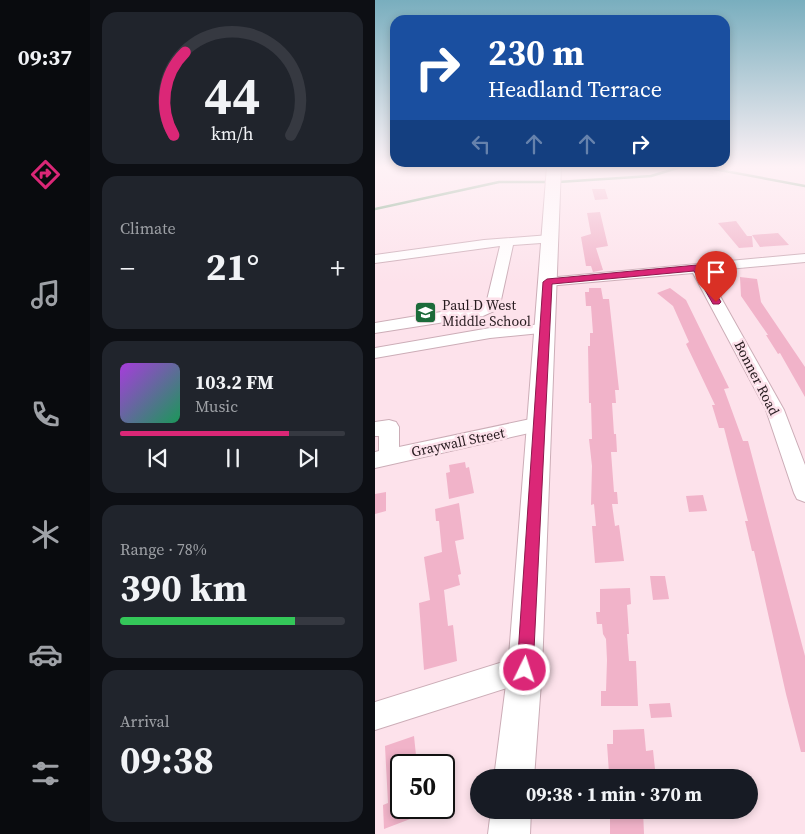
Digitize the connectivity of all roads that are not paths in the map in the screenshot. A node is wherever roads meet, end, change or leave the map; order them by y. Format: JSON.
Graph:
{"nodes":[{"id":1,"x":552,"y":205,"type":"edge"},
{"id":2,"x":550,"y":239,"type":"junction"},
{"id":3,"x":507,"y":242,"type":"junction"},
{"id":4,"x":805,"y":258,"type":"edge"},
{"id":5,"x":378,"y":259,"type":"edge"},
{"id":6,"x":697,"y":268,"type":"junction"},
{"id":7,"x":547,"y":282,"type":"junction"},
{"id":8,"x":375,"y":328,"type":"edge"},
{"id":9,"x":545,"y":329,"type":"junction"},
{"id":10,"x":375,"y":353,"type":"edge"},
{"id":11,"x":540,"y":424,"type":"junction"},
{"id":12,"x":375,"y":429,"type":"edge"},
{"id":13,"x":382,"y":458,"type":"edge"},
{"id":14,"x":805,"y":493,"type":"edge"},
{"id":15,"x":525,"y":670,"type":"junction"},
{"id":16,"x":375,"y":716,"type":"edge"},
{"id":17,"x":515,"y":769,"type":"edge"},
{"id":18,"x":510,"y":819,"type":"edge"},
{"id":19,"x":509,"y":834,"type":"edge"}],
"edges":[{"from":1,"to":2,"type":"main road"},
{"from":2,"to":3,"type":"street"},
{"from":2,"to":7,"type":"main road"},
{"from":3,"to":5,"type":"street"},
{"from":3,"to":8,"type":"street"},
{"from":4,"to":6,"type":"street"},
{"from":6,"to":7,"type":"street"},
{"from":6,"to":14,"type":"street","name":"Bonner Road"},
{"from":7,"to":9,"type":"main road"},
{"from":9,"to":10,"type":"street"},
{"from":9,"to":11,"type":"main road"},
{"from":11,"to":13,"type":"street","name":"Graywall Street"},
{"from":11,"to":15,"type":"main road"},
{"from":12,"to":13,"type":"street"},
{"from":15,"to":16,"type":"street"},
{"from":15,"to":17,"type":"main road"},
{"from":18,"to":19,"type":"main road"}]}
